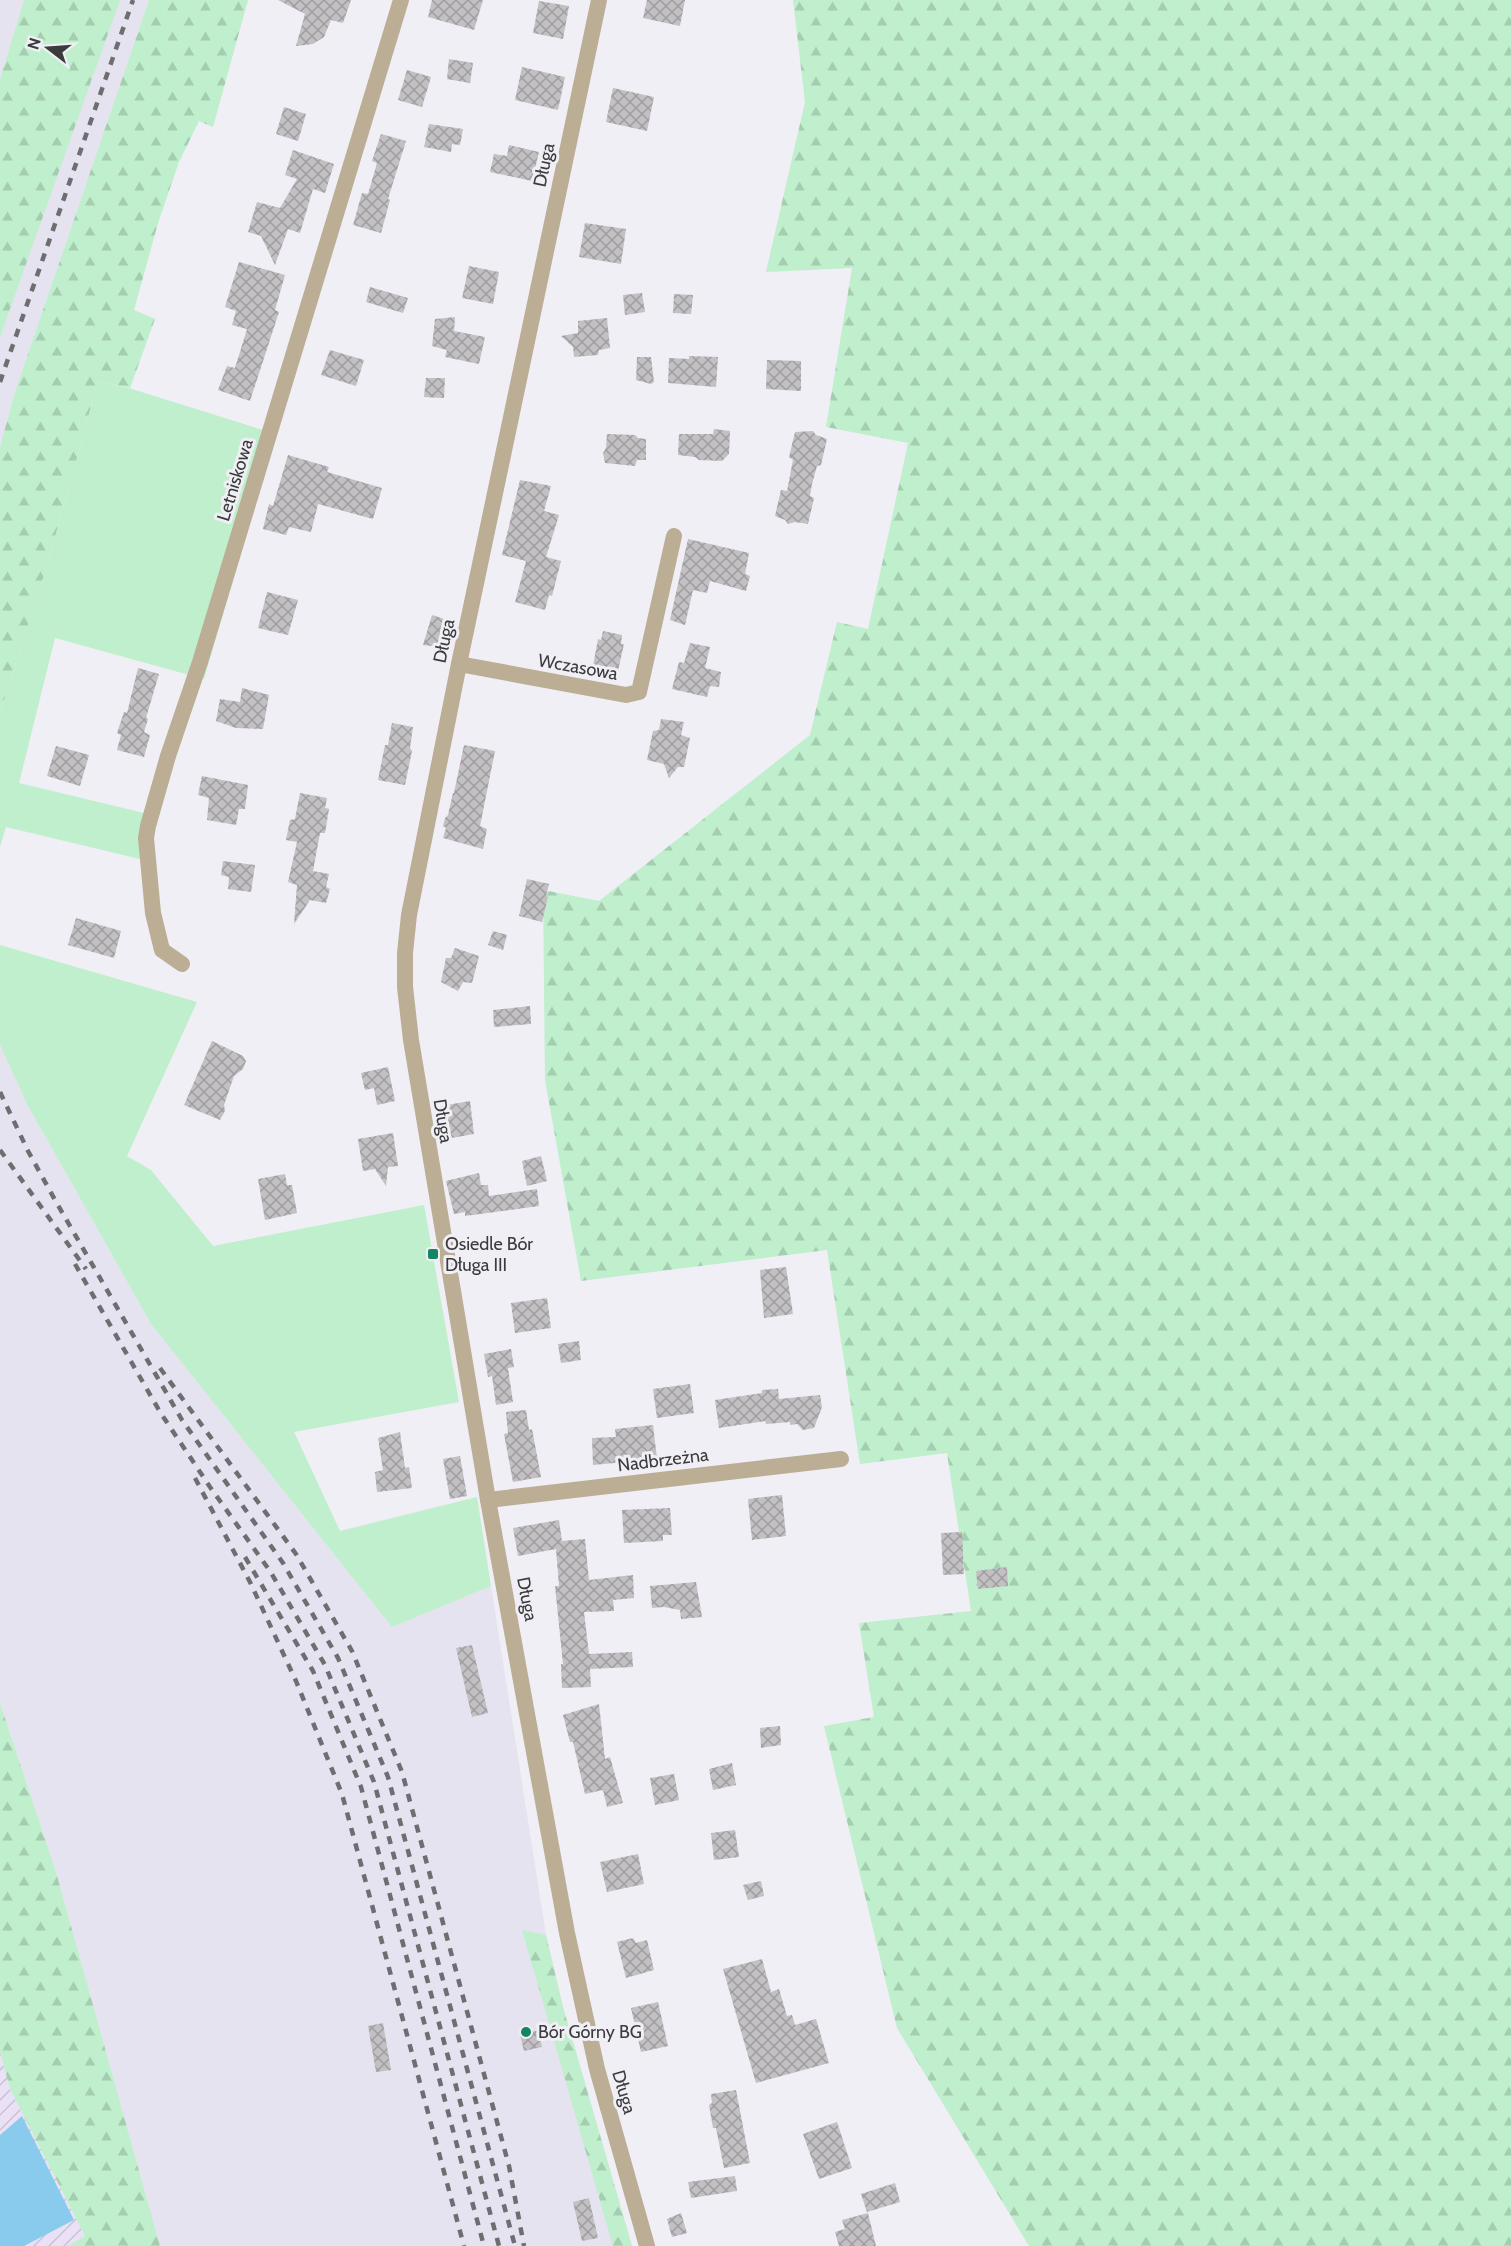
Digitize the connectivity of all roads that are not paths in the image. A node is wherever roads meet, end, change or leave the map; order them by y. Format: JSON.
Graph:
{"nodes":[{"id":1,"x":401,"y":0,"type":"edge"},
{"id":2,"x":599,"y":0,"type":"edge"},
{"id":3,"x":674,"y":536,"type":"dead end"},
{"id":4,"x":459,"y":664,"type":"junction"},
{"id":5,"x":182,"y":964,"type":"dead end"},
{"id":6,"x":841,"y":1459,"type":"dead end"},
{"id":7,"x":488,"y":1500,"type":"junction"},
{"id":8,"x":647,"y":2246,"type":"edge"}],
"edges":[{"from":1,"to":5,"type":"street","name":"Letniskowa"},
{"from":2,"to":4,"type":"street","name":"Długa"},
{"from":3,"to":4,"type":"street","name":"Wczasowa"},
{"from":4,"to":7,"type":"street","name":"Długa"},
{"from":6,"to":7,"type":"street","name":"Nadbrzeżna"},
{"from":7,"to":8,"type":"street","name":"Długa"}]}
